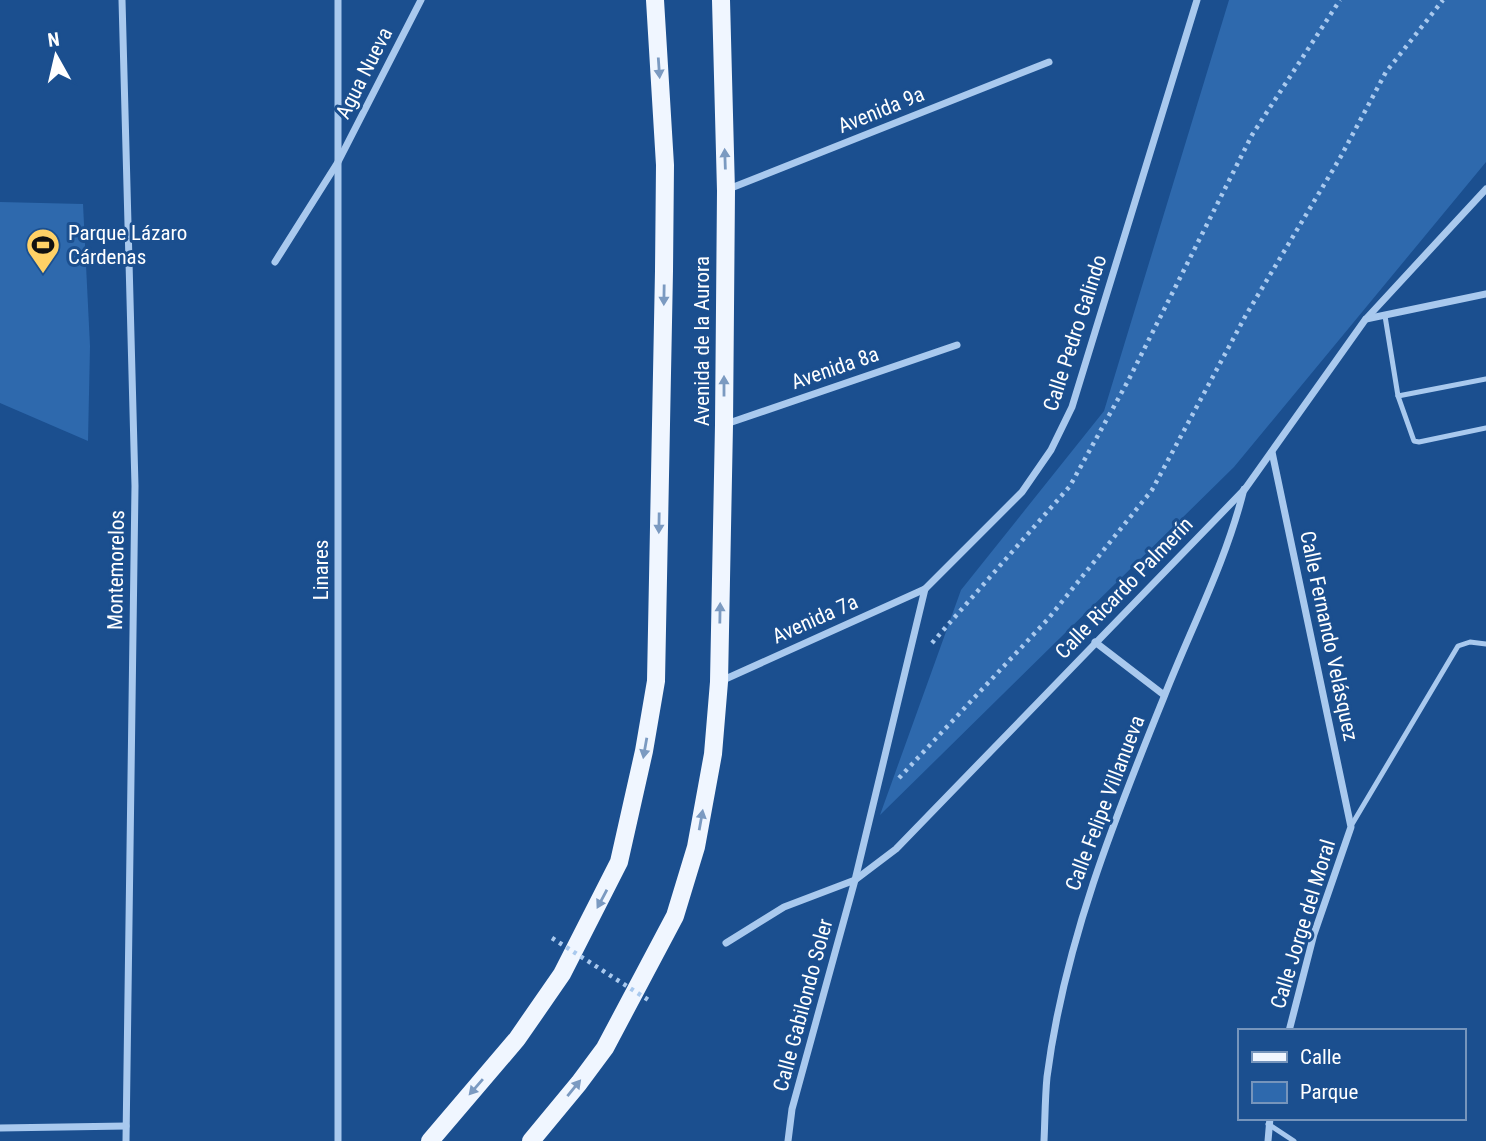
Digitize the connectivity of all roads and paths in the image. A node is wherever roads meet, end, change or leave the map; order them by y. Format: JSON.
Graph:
{"nodes":[{"id":1,"x":122,"y":0,"type":"edge"},
{"id":2,"x":338,"y":0,"type":"edge"},
{"id":3,"x":421,"y":0,"type":"edge"},
{"id":4,"x":655,"y":0,"type":"edge"},
{"id":5,"x":721,"y":0,"type":"edge"},
{"id":6,"x":1197,"y":0,"type":"edge"},
{"id":7,"x":1340,"y":0,"type":"edge"},
{"id":8,"x":1443,"y":0,"type":"edge"},
{"id":9,"x":1049,"y":62,"type":"dead end"},
{"id":10,"x":338,"y":162,"type":"junction"},
{"id":11,"x":1486,"y":189,"type":"edge"},
{"id":12,"x":726,"y":191,"type":"junction"},
{"id":13,"x":275,"y":262,"type":"dead end"},
{"id":14,"x":1486,"y":294,"type":"edge"},
{"id":15,"x":1385,"y":316,"type":"junction"},
{"id":16,"x":1365,"y":320,"type":"junction"},
{"id":17,"x":957,"y":345,"type":"dead end"},
{"id":18,"x":1486,"y":379,"type":"edge"},
{"id":19,"x":1398,"y":396,"type":"junction"},
{"id":20,"x":724,"y":425,"type":"junction"},
{"id":21,"x":1486,"y":428,"type":"edge"},
{"id":22,"x":1272,"y":452,"type":"junction"},
{"id":23,"x":1245,"y":488,"type":"junction"},
{"id":24,"x":925,"y":589,"type":"junction"},
{"id":25,"x":1095,"y":642,"type":"junction"},
{"id":26,"x":930,"y":644,"type":"dead end"},
{"id":27,"x":1486,"y":644,"type":"edge"},
{"id":28,"x":719,"y":682,"type":"junction"},
{"id":29,"x":1164,"y":695,"type":"junction"},
{"id":30,"x":873,"y":806,"type":"junction"},
{"id":31,"x":1351,"y":827,"type":"junction"},
{"id":32,"x":855,"y":880,"type":"junction"},
{"id":33,"x":552,"y":938,"type":"dead end"},
{"id":34,"x":726,"y":943,"type":"dead end"},
{"id":35,"x":650,"y":1001,"type":"dead end"},
{"id":36,"x":1290,"y":1029,"type":"edge"},
{"id":37,"x":1269,"y":1121,"type":"edge"},
{"id":38,"x":126,"y":1126,"type":"junction"},
{"id":39,"x":0,"y":1128,"type":"edge"},
{"id":40,"x":126,"y":1141,"type":"edge"},
{"id":41,"x":338,"y":1141,"type":"edge"},
{"id":42,"x":429,"y":1141,"type":"edge"},
{"id":43,"x":531,"y":1141,"type":"edge"},
{"id":44,"x":788,"y":1141,"type":"edge"},
{"id":45,"x":1044,"y":1141,"type":"edge"},
{"id":46,"x":1268,"y":1141,"type":"edge"},
{"id":47,"x":1294,"y":1141,"type":"edge"}],
"edges":[{"from":1,"to":38,"type":"street","name":"Montemorelos"},
{"from":2,"to":10,"type":"street","name":"Linares"},
{"from":3,"to":10,"type":"street","name":"Agua Nueva"},
{"from":4,"to":42,"type":"main road","name":"Avenida de la Aurora","one_way":true},
{"from":12,"to":5,"type":"main road","name":"Avenida de la Aurora","one_way":true},
{"from":6,"to":24,"type":"street","name":"Calle Pedro Galindo"},
{"from":7,"to":26,"type":"path"},
{"from":8,"to":30,"type":"path"},
{"from":9,"to":12,"type":"street","name":"Avenida 9a"},
{"from":10,"to":13,"type":"street","name":"Agua Nueva"},
{"from":10,"to":41,"type":"street","name":"Linares"},
{"from":11,"to":16,"type":"street","name":"Calle Ricardo Palmerín"},
{"from":20,"to":12,"type":"main road","name":"Avenida de la Aurora","one_way":true},
{"from":14,"to":15,"type":"street"},
{"from":15,"to":16,"type":"street"},
{"from":15,"to":19,"type":"lane"},
{"from":16,"to":22,"type":"street","name":"Calle Ricardo Palmerín"},
{"from":17,"to":20,"type":"street","name":"Avenida 8a"},
{"from":18,"to":19,"type":"lane"},
{"from":19,"to":21,"type":"lane"},
{"from":28,"to":20,"type":"main road","name":"Avenida de la Aurora","one_way":true},
{"from":22,"to":23,"type":"street","name":"Calle Ricardo Palmerín"},
{"from":22,"to":31,"type":"street","name":"Calle Fernando Velásquez"},
{"from":23,"to":25,"type":"street","name":"Calle Ricardo Palmerín"},
{"from":23,"to":29,"type":"street","name":"Calle Felipe Villanueva"},
{"from":24,"to":28,"type":"street","name":"Avenida 7a"},
{"from":24,"to":30,"type":"street"},
{"from":25,"to":29,"type":"street"},
{"from":25,"to":32,"type":"street","name":"Calle Ricardo Palmerín"},
{"from":27,"to":31,"type":"lane"},
{"from":43,"to":28,"type":"main road","name":"Avenida de la Aurora","one_way":true},
{"from":29,"to":45,"type":"street","name":"Calle Felipe Villanueva"},
{"from":30,"to":32,"type":"street"},
{"from":31,"to":36,"type":"street","name":"Calle Jorge del Moral"},
{"from":32,"to":34,"type":"street","name":"Calle Ricardo Palmerín"},
{"from":32,"to":44,"type":"street","name":"Calle Gabilondo Soler"},
{"from":33,"to":35,"type":"path","bridge":true},
{"from":37,"to":46,"type":"street"},
{"from":37,"to":47,"type":"lane"},
{"from":38,"to":39,"type":"street"},
{"from":38,"to":40,"type":"street","name":"Montemorelos"}]}
